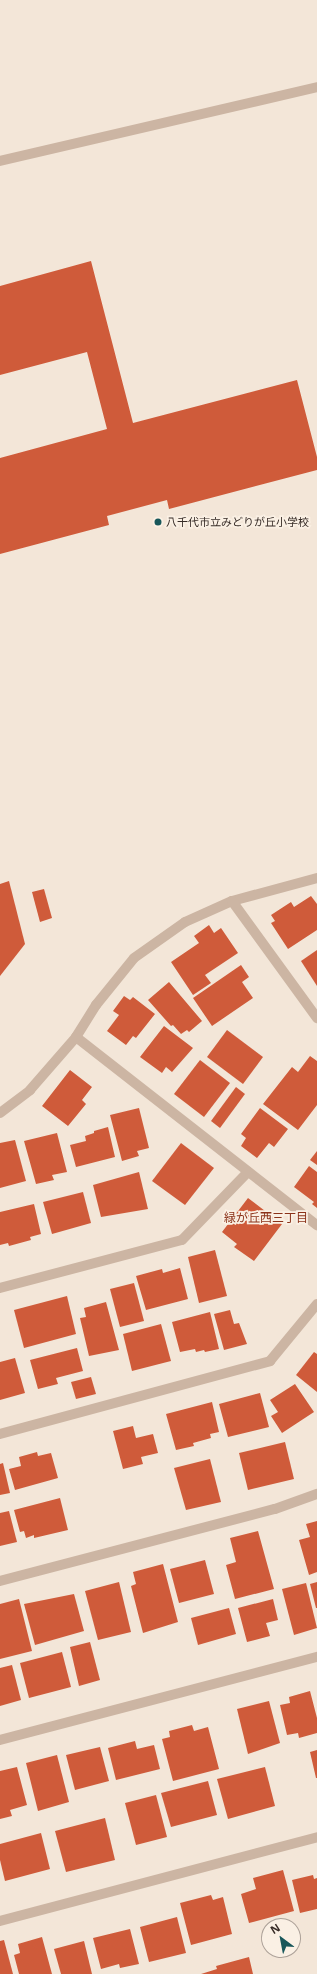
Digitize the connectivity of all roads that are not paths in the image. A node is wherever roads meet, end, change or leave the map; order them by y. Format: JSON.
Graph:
{"nodes":[{"id":1,"x":317,"y":86,"type":"edge"},
{"id":2,"x":0,"y":161,"type":"edge"},
{"id":3,"x":317,"y":878,"type":"edge"},
{"id":4,"x":232,"y":901,"type":"junction"},
{"id":5,"x":317,"y":1018,"type":"edge"},
{"id":6,"x":76,"y":1037,"type":"junction"},
{"id":7,"x":0,"y":1113,"type":"edge"},
{"id":8,"x":248,"y":1172,"type":"junction"},
{"id":9,"x":317,"y":1225,"type":"edge"},
{"id":10,"x":0,"y":1288,"type":"edge"},
{"id":11,"x":317,"y":1304,"type":"edge"},
{"id":12,"x":0,"y":1434,"type":"edge"},
{"id":13,"x":317,"y":1494,"type":"edge"},
{"id":14,"x":0,"y":1581,"type":"edge"},
{"id":15,"x":317,"y":1657,"type":"edge"},
{"id":16,"x":0,"y":1740,"type":"edge"},
{"id":17,"x":317,"y":1837,"type":"edge"},
{"id":18,"x":0,"y":1921,"type":"edge"}],
"edges":[{"from":1,"to":2,"type":"street"},
{"from":3,"to":4,"type":"street"},
{"from":4,"to":5,"type":"street"},
{"from":4,"to":6,"type":"street"},
{"from":6,"to":7,"type":"street"},
{"from":6,"to":8,"type":"street"},
{"from":8,"to":9,"type":"street"},
{"from":8,"to":10,"type":"street"},
{"from":11,"to":12,"type":"street"},
{"from":13,"to":14,"type":"street"},
{"from":15,"to":16,"type":"street"},
{"from":17,"to":18,"type":"street"}]}
